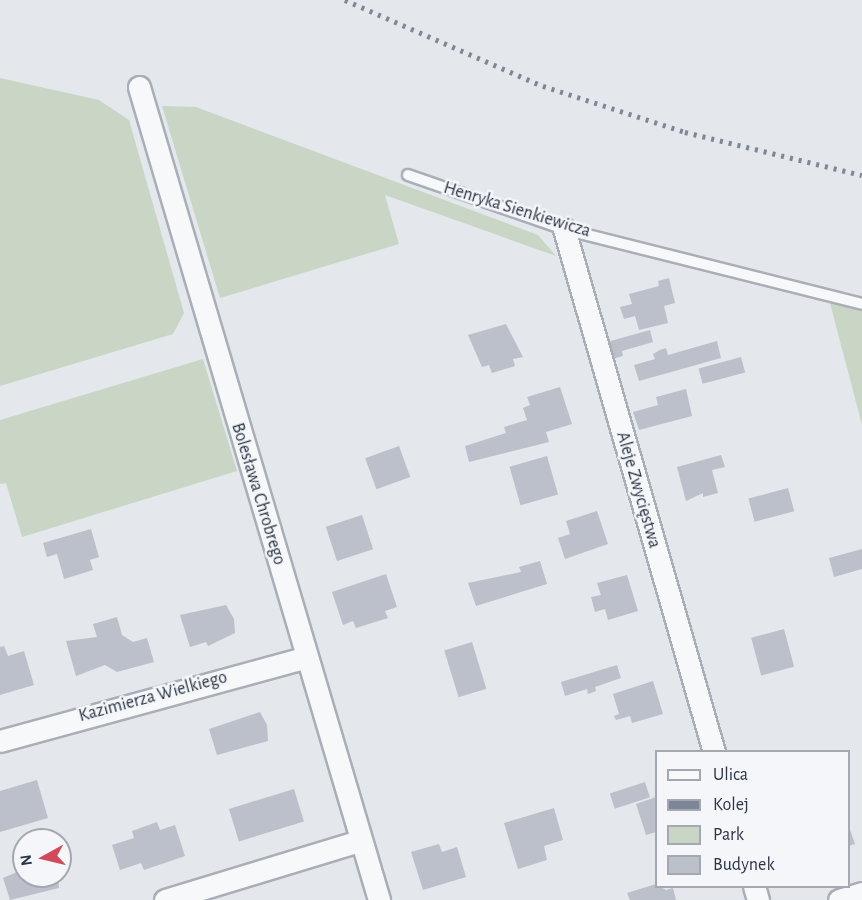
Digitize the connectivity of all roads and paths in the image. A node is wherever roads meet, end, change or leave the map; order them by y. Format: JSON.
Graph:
{"nodes":[{"id":1,"x":139,"y":87,"type":"dead end"},
{"id":2,"x":408,"y":175,"type":"dead end"},
{"id":3,"x":564,"y":229,"type":"junction"},
{"id":4,"x":862,"y":304,"type":"edge"},
{"id":5,"x":307,"y":657,"type":"junction"},
{"id":6,"x":0,"y":741,"type":"edge"},
{"id":7,"x":713,"y":750,"type":"edge"},
{"id":8,"x":359,"y":841,"type":"junction"},
{"id":9,"x":862,"y":894,"type":"edge"},
{"id":10,"x":165,"y":900,"type":"edge"},
{"id":11,"x":379,"y":900,"type":"edge"},
{"id":12,"x":839,"y":900,"type":"edge"}],
"edges":[{"from":1,"to":5,"type":"street","name":"Bolesława Chrobrego"},
{"from":2,"to":3,"type":"lane","name":"Henryka Sienkiewicza"},
{"from":3,"to":4,"type":"lane","name":"Henryka Sienkiewicza"},
{"from":3,"to":7,"type":"street","name":"Aleje Zwycięstwa"},
{"from":5,"to":6,"type":"street","name":"Kazimierza Wielkiego"},
{"from":5,"to":8,"type":"street","name":"Bolesława Chrobrego"},
{"from":8,"to":10,"type":"street"},
{"from":8,"to":11,"type":"street","name":"Bolesława Chrobrego"},
{"from":9,"to":12,"type":"street"}]}
